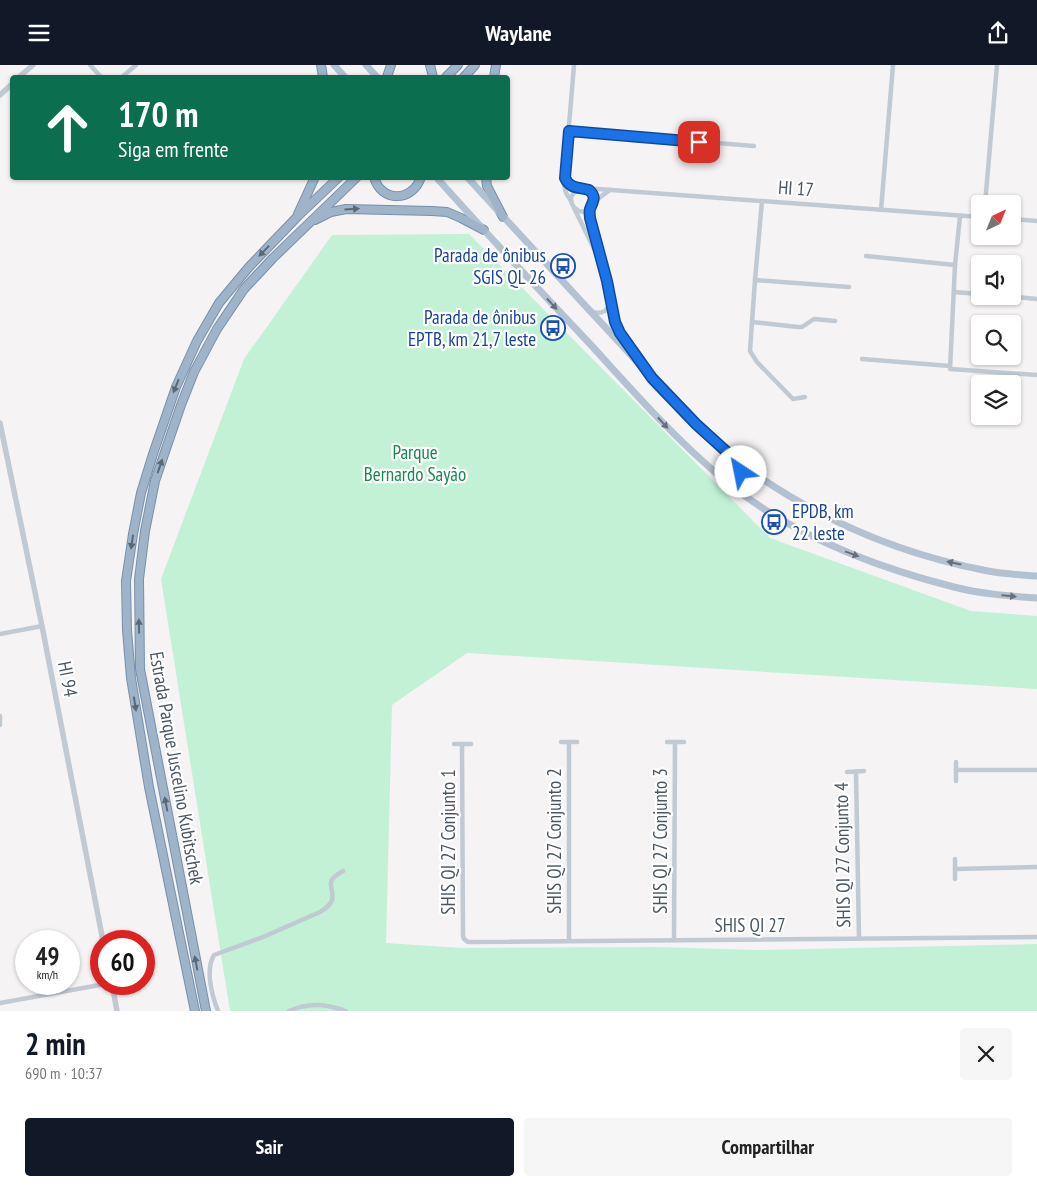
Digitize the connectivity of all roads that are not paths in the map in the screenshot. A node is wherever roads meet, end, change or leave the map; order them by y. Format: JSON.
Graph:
{"nodes":[{"id":1,"x":33,"y":65,"type":"edge"},
{"id":2,"x":90,"y":65,"type":"edge"},
{"id":3,"x":136,"y":65,"type":"edge"},
{"id":4,"x":334,"y":65,"type":"edge"},
{"id":5,"x":366,"y":65,"type":"edge"},
{"id":6,"x":458,"y":65,"type":"edge"},
{"id":7,"x":475,"y":65,"type":"edge"},
{"id":8,"x":574,"y":65,"type":"edge"},
{"id":9,"x":893,"y":65,"type":"edge"},
{"id":10,"x":997,"y":65,"type":"edge"},
{"id":11,"x":21,"y":75,"type":"edge"},
{"id":12,"x":99,"y":75,"type":"edge"},
{"id":13,"x":124,"y":75,"type":"edge"},
{"id":14,"x":344,"y":75,"type":"edge"},
{"id":15,"x":375,"y":75,"type":"edge"},
{"id":16,"x":448,"y":75,"type":"edge"},
{"id":17,"x":466,"y":75,"type":"edge"},
{"id":18,"x":10,"y":86,"type":"edge"},
{"id":19,"x":0,"y":95,"type":"edge"},
{"id":20,"x":569,"y":131,"type":"junction"},
{"id":21,"x":754,"y":146,"type":"dead end"},
{"id":22,"x":565,"y":178,"type":"junction"},
{"id":23,"x":314,"y":180,"type":"edge"},
{"id":24,"x":336,"y":180,"type":"edge"},
{"id":25,"x":354,"y":180,"type":"edge"},
{"id":26,"x":375,"y":180,"type":"edge"},
{"id":27,"x":420,"y":180,"type":"edge"},
{"id":28,"x":439,"y":180,"type":"edge"},
{"id":29,"x":470,"y":180,"type":"edge"},
{"id":30,"x":486,"y":180,"type":"edge"},
{"id":31,"x":582,"y":188,"type":"junction"},
{"id":32,"x":610,"y":190,"type":"junction"},
{"id":33,"x":986,"y":195,"type":"edge"},
{"id":34,"x":762,"y":201,"type":"junction"},
{"id":35,"x":594,"y":203,"type":"junction"},
{"id":36,"x":572,"y":204,"type":"junction"},
{"id":37,"x":590,"y":208,"type":"junction"},
{"id":38,"x":881,"y":210,"type":"junction"},
{"id":39,"x":298,"y":216,"type":"junction"},
{"id":40,"x":960,"y":216,"type":"junction"},
{"id":41,"x":503,"y":217,"type":"junction"},
{"id":42,"x":971,"y":217,"type":"edge"},
{"id":43,"x":1021,"y":220,"type":"edge"},
{"id":44,"x":1037,"y":221,"type":"edge"},
{"id":45,"x":307,"y":225,"type":"junction"},
{"id":46,"x":484,"y":230,"type":"junction"},
{"id":47,"x":866,"y":256,"type":"dead end"},
{"id":48,"x":955,"y":265,"type":"junction"},
{"id":49,"x":604,"y":268,"type":"junction"},
{"id":50,"x":754,"y":280,"type":"junction"},
{"id":51,"x":849,"y":287,"type":"dead end"},
{"id":52,"x":954,"y":292,"type":"junction"},
{"id":53,"x":971,"y":293,"type":"edge"},
{"id":54,"x":610,"y":297,"type":"junction"},
{"id":55,"x":1021,"y":297,"type":"edge"},
{"id":56,"x":1037,"y":299,"type":"edge"},
{"id":57,"x":590,"y":311,"type":"junction"},
{"id":58,"x":835,"y":321,"type":"dead end"},
{"id":59,"x":752,"y":322,"type":"junction"},
{"id":60,"x":862,"y":359,"type":"dead end"},
{"id":61,"x":950,"y":367,"type":"junction"},
{"id":62,"x":1037,"y":375,"type":"edge"},
{"id":63,"x":652,"y":378,"type":"junction"},
{"id":64,"x":805,"y":397,"type":"dead end"},
{"id":65,"x":0,"y":423,"type":"edge"},
{"id":66,"x":739,"y":463,"type":"junction"},
{"id":67,"x":706,"y":464,"type":"junction"},
{"id":68,"x":1037,"y":576,"type":"edge"},
{"id":69,"x":1037,"y":598,"type":"edge"},
{"id":70,"x":42,"y":626,"type":"junction"},
{"id":71,"x":0,"y":634,"type":"edge"},
{"id":72,"x":0,"y":716,"type":"edge"},
{"id":73,"x":0,"y":725,"type":"edge"},
{"id":74,"x":684,"y":741,"type":"dead end"},
{"id":75,"x":561,"y":742,"type":"dead end"},
{"id":76,"x":569,"y":742,"type":"junction"},
{"id":77,"x":578,"y":742,"type":"dead end"},
{"id":78,"x":667,"y":742,"type":"dead end"},
{"id":79,"x":676,"y":742,"type":"junction"},
{"id":80,"x":471,"y":743,"type":"dead end"},
{"id":81,"x":454,"y":744,"type":"dead end"},
{"id":82,"x":462,"y":744,"type":"junction"},
{"id":83,"x":956,"y":762,"type":"dead end"},
{"id":84,"x":956,"y":770,"type":"junction"},
{"id":85,"x":1037,"y":770,"type":"edge"},
{"id":86,"x":864,"y":771,"type":"dead end"},
{"id":87,"x":848,"y":772,"type":"dead end"},
{"id":88,"x":856,"y":772,"type":"junction"},
{"id":89,"x":956,"y":781,"type":"dead end"},
{"id":90,"x":955,"y":859,"type":"dead end"},
{"id":91,"x":1037,"y":867,"type":"edge"},
{"id":92,"x":955,"y":869,"type":"junction"},
{"id":93,"x":344,"y":871,"type":"dead end"},
{"id":94,"x":955,"y":879,"type":"dead end"},
{"id":95,"x":101,"y":930,"type":"edge"},
{"id":96,"x":1037,"y":937,"type":"edge"},
{"id":97,"x":464,"y":939,"type":"joint"},
{"id":98,"x":859,"y":939,"type":"junction"},
{"id":99,"x":569,"y":940,"type":"junction"},
{"id":100,"x":674,"y":940,"type":"junction"},
{"id":101,"x":90,"y":987,"type":"edge"},
{"id":102,"x":114,"y":995,"type":"edge"},
{"id":103,"x":0,"y":1003,"type":"edge"},
{"id":104,"x":206,"y":1009,"type":"edge"},
{"id":105,"x":117,"y":1011,"type":"edge"},
{"id":106,"x":195,"y":1011,"type":"edge"},
{"id":107,"x":218,"y":1011,"type":"edge"},
{"id":108,"x":289,"y":1011,"type":"edge"},
{"id":109,"x":346,"y":1011,"type":"edge"}],
"edges":[{"from":1,"to":11,"type":"street"},
{"from":2,"to":12,"type":"street"},
{"from":3,"to":13,"type":"street"},
{"from":4,"to":14,"type":"main road"},
{"from":5,"to":15,"type":"main road"},
{"from":6,"to":16,"type":"highway"},
{"from":7,"to":17,"type":"highway"},
{"from":8,"to":20,"type":"street"},
{"from":9,"to":38,"type":"street"},
{"from":10,"to":33,"type":"street"},
{"from":18,"to":19,"type":"street"},
{"from":20,"to":21,"type":"street"},
{"from":20,"to":22,"type":"street"},
{"from":22,"to":31,"type":"street"},
{"from":22,"to":36,"type":"street"},
{"from":23,"to":39,"type":"highway"},
{"from":24,"to":39,"type":"highway","name":"Estrada Parque Juscelino Kubitschek"},
{"from":25,"to":45,"type":"highway","name":"Estrada Parque Juscelino Kubitschek"},
{"from":26,"to":27,"type":"highway"},
{"from":28,"to":46,"type":"main road"},
{"from":29,"to":41,"type":"main road"},
{"from":30,"to":41,"type":"highway"},
{"from":31,"to":32,"type":"street","name":"HI 17"},
{"from":31,"to":35,"type":"street"},
{"from":31,"to":36,"type":"street"},
{"from":32,"to":34,"type":"street","name":"HI 17"},
{"from":32,"to":35,"type":"street"},
{"from":34,"to":38,"type":"street","name":"HI 17"},
{"from":34,"to":50,"type":"street"},
{"from":35,"to":37,"type":"street"},
{"from":36,"to":37,"type":"street"},
{"from":36,"to":49,"type":"street"},
{"from":37,"to":49,"type":"street"},
{"from":38,"to":40,"type":"street","name":"HI 17"},
{"from":39,"to":106,"type":"highway","name":"Estrada Parque Juscelino Kubitschek","one_way":true},
{"from":40,"to":42,"type":"street","name":"HI 17"},
{"from":40,"to":48,"type":"street"},
{"from":41,"to":57,"type":"main road"},
{"from":43,"to":44,"type":"street"},
{"from":45,"to":46,"type":"highway","one_way":true},
{"from":104,"to":45,"type":"highway","name":"Estrada Parque Juscelino Kubitschek","one_way":true},
{"from":46,"to":67,"type":"main road","one_way":true},
{"from":47,"to":48,"type":"street"},
{"from":48,"to":52,"type":"street"},
{"from":49,"to":54,"type":"street"},
{"from":50,"to":51,"type":"street"},
{"from":50,"to":59,"type":"street"},
{"from":52,"to":53,"type":"street"},
{"from":52,"to":61,"type":"street"},
{"from":54,"to":57,"type":"street"},
{"from":54,"to":63,"type":"street"},
{"from":55,"to":56,"type":"street"},
{"from":57,"to":63,"type":"main road"},
{"from":58,"to":59,"type":"street"},
{"from":59,"to":64,"type":"street"},
{"from":60,"to":61,"type":"street"},
{"from":61,"to":62,"type":"street"},
{"from":63,"to":66,"type":"main road"},
{"from":65,"to":70,"type":"street","name":"HI 94"},
{"from":66,"to":67,"type":"main road"},
{"from":68,"to":66,"type":"main road","one_way":true},
{"from":67,"to":69,"type":"main road","one_way":true},
{"from":70,"to":71,"type":"street"},
{"from":70,"to":95,"type":"street","name":"HI 94"},
{"from":72,"to":73,"type":"street"},
{"from":74,"to":79,"type":"street"},
{"from":75,"to":76,"type":"street"},
{"from":76,"to":77,"type":"street"},
{"from":76,"to":99,"type":"street","name":"SHIS QI 27 Conjunto 2"},
{"from":78,"to":79,"type":"street"},
{"from":79,"to":100,"type":"street","name":"SHIS QI 27 Conjunto 3"},
{"from":80,"to":82,"type":"street"},
{"from":81,"to":82,"type":"street"},
{"from":82,"to":97,"type":"street","name":"SHIS QI 27 Conjunto 1"},
{"from":83,"to":84,"type":"street"},
{"from":84,"to":85,"type":"street"},
{"from":84,"to":89,"type":"street"},
{"from":86,"to":88,"type":"street"},
{"from":87,"to":88,"type":"street"},
{"from":88,"to":98,"type":"street","name":"SHIS QI 27 Conjunto 4"},
{"from":90,"to":92,"type":"street"},
{"from":91,"to":92,"type":"street"},
{"from":92,"to":94,"type":"street"},
{"from":93,"to":107,"type":"street"},
{"from":96,"to":98,"type":"street","name":"SHIS QI 27"},
{"from":97,"to":99,"type":"street","name":"SHIS QI 27"},
{"from":98,"to":100,"type":"street","name":"SHIS QI 27"},
{"from":99,"to":100,"type":"street","name":"SHIS QI 27"},
{"from":101,"to":103,"type":"street"},
{"from":102,"to":105,"type":"street"},
{"from":108,"to":109,"type":"street"}]}
